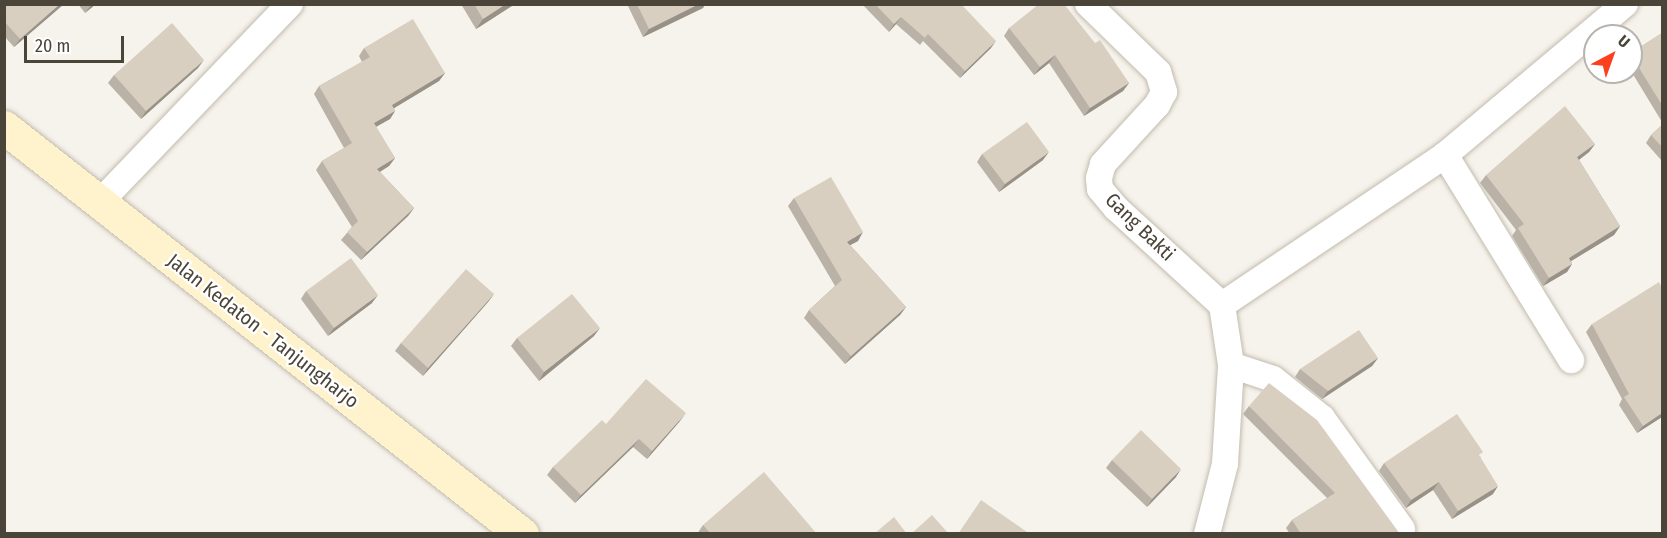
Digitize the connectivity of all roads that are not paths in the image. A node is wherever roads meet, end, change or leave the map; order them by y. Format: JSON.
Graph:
{"nodes":[{"id":1,"x":290,"y":4,"type":"edge"},
{"id":2,"x":1088,"y":4,"type":"edge"},
{"id":3,"x":1625,"y":4,"type":"edge"},
{"id":4,"x":4,"y":127,"type":"edge"},
{"id":5,"x":1445,"y":155,"type":"junction"},
{"id":6,"x":99,"y":203,"type":"junction"},
{"id":7,"x":1222,"y":305,"type":"junction"},
{"id":8,"x":1571,"y":360,"type":"dead end"},
{"id":9,"x":1231,"y":365,"type":"junction"},
{"id":10,"x":1402,"y":529,"type":"dead end"},
{"id":11,"x":522,"y":534,"type":"edge"},
{"id":12,"x":1207,"y":534,"type":"edge"}],
"edges":[{"from":1,"to":6,"type":"street"},
{"from":2,"to":7,"type":"street","name":"Gang Bakti"},
{"from":3,"to":5,"type":"street"},
{"from":4,"to":6,"type":"street","name":"Jalan Kedaton - Tanjungharjo"},
{"from":5,"to":7,"type":"street"},
{"from":5,"to":8,"type":"street"},
{"from":6,"to":11,"type":"street","name":"Jalan Kedaton - Tanjungharjo"},
{"from":7,"to":9,"type":"street"},
{"from":9,"to":10,"type":"street"},
{"from":9,"to":12,"type":"street"}]}
